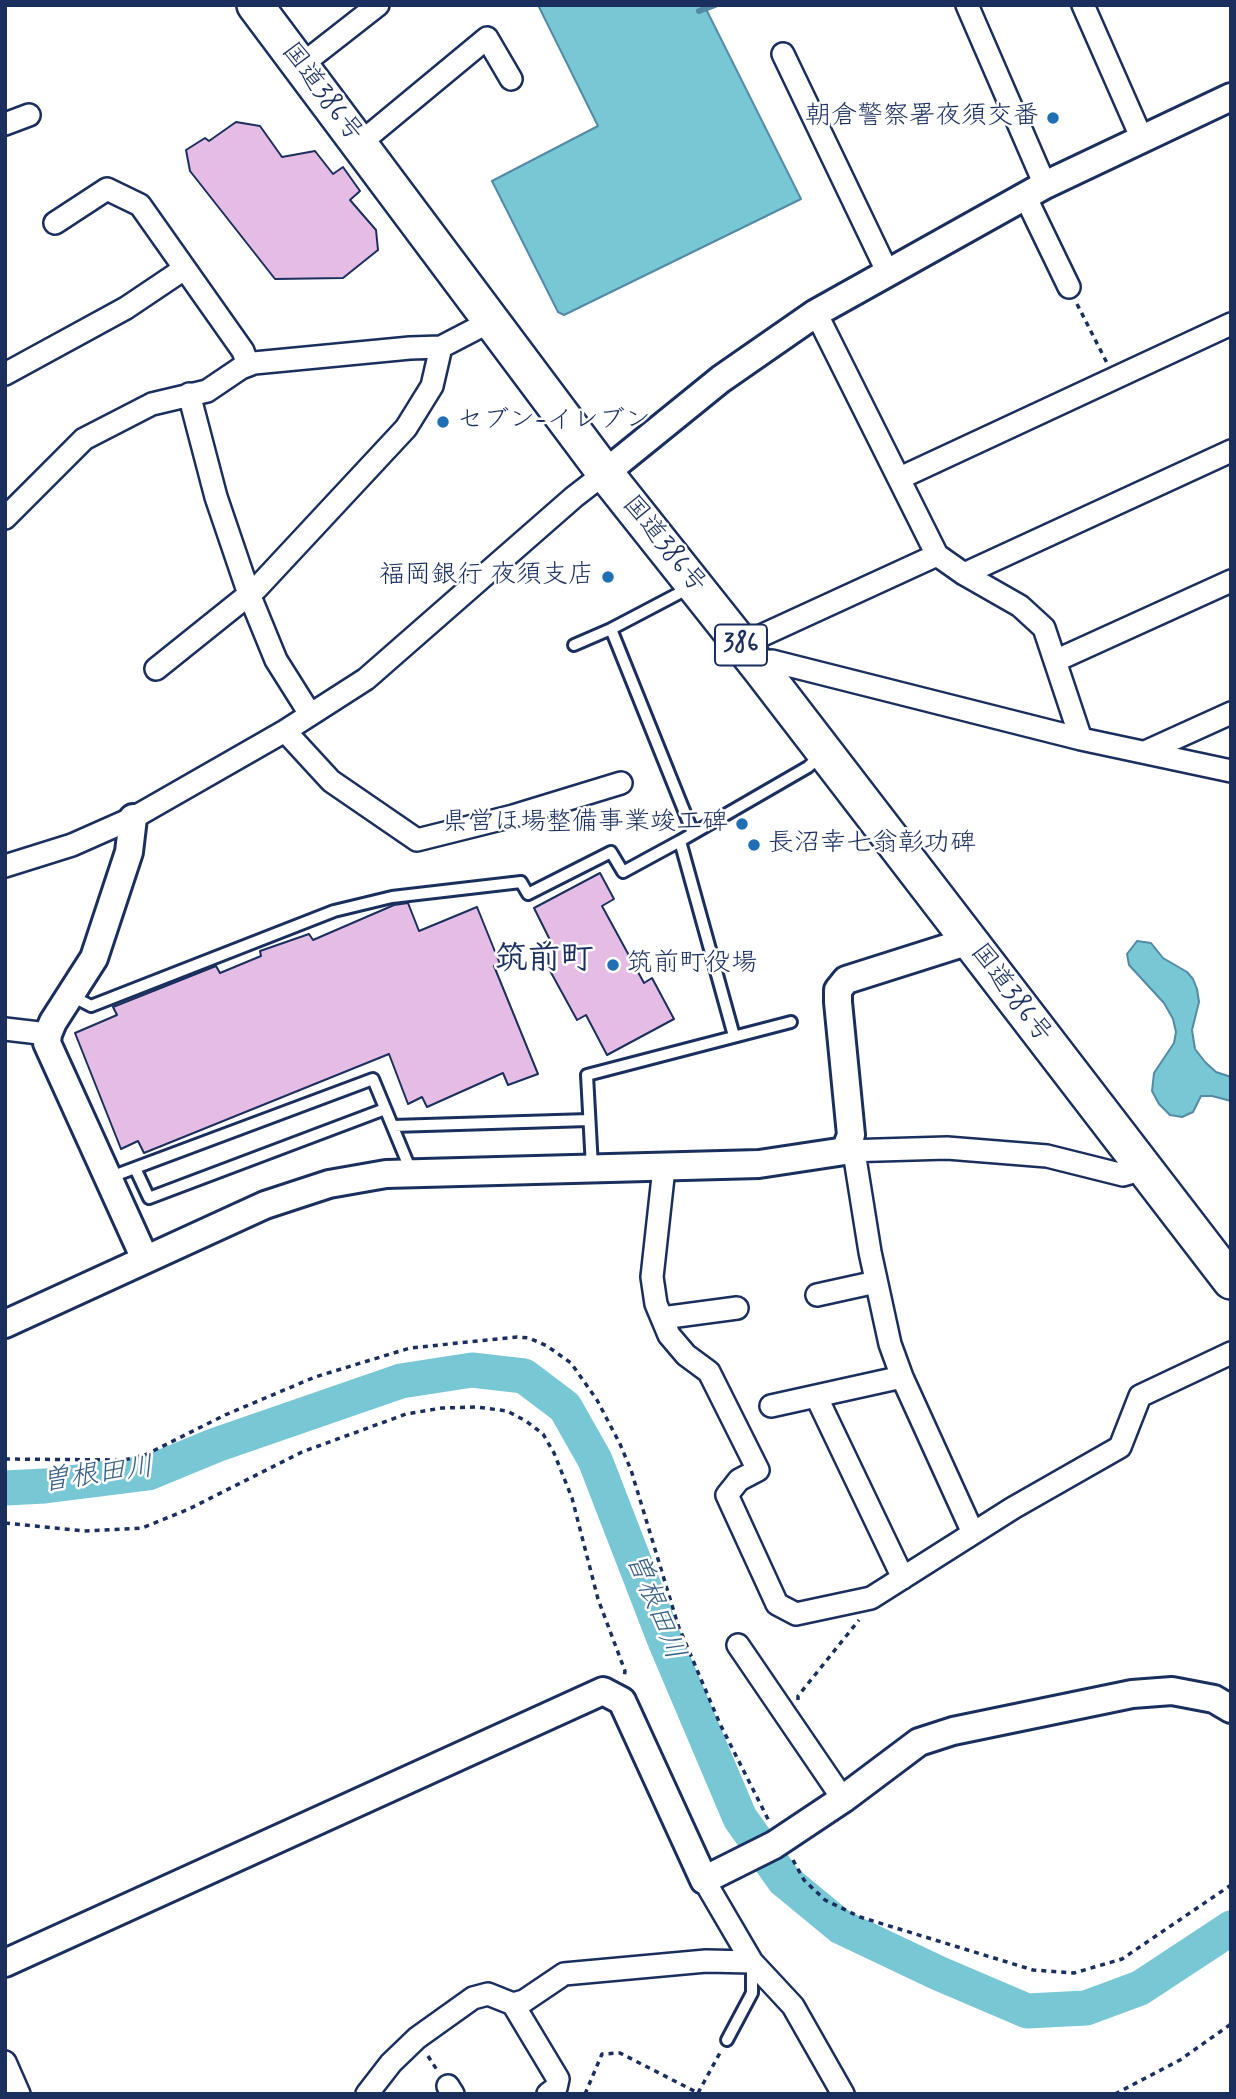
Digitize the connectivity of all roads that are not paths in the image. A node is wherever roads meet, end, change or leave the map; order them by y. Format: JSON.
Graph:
{"nodes":[{"id":1,"x":255,"y":5,"type":"edge"},
{"id":2,"x":378,"y":5,"type":"edge"},
{"id":3,"x":967,"y":5,"type":"edge"},
{"id":4,"x":1083,"y":5,"type":"edge"},
{"id":5,"x":783,"y":54,"type":"dead end"},
{"id":6,"x":300,"y":66,"type":"junction"},
{"id":7,"x":511,"y":79,"type":"dead end"},
{"id":8,"x":1231,"y":97,"type":"edge"},
{"id":9,"x":29,"y":115,"type":"dead end"},
{"id":10,"x":5,"y":124,"type":"edge"},
{"id":11,"x":1142,"y":139,"type":"junction"},
{"id":12,"x":359,"y":144,"type":"junction"},
{"id":13,"x":1035,"y":190,"type":"junction"},
{"id":14,"x":55,"y":223,"type":"dead end"},
{"id":15,"x":184,"y":269,"type":"junction"},
{"id":16,"x":887,"y":271,"type":"junction"},
{"id":17,"x":1069,"y":287,"type":"road end"},
{"id":18,"x":816,"y":313,"type":"junction"},
{"id":19,"x":491,"y":321,"type":"junction"},
{"id":20,"x":1231,"y":324,"type":"edge"},
{"id":21,"x":441,"y":347,"type":"junction"},
{"id":22,"x":248,"y":365,"type":"junction"},
{"id":23,"x":5,"y":374,"type":"edge"},
{"id":24,"x":190,"y":394,"type":"junction"},
{"id":25,"x":1231,"y":451,"type":"edge"},
{"id":26,"x":605,"y":473,"type":"junction"},
{"id":27,"x":900,"y":478,"type":"junction"},
{"id":28,"x":5,"y":518,"type":"edge"},
{"id":29,"x":937,"y":555,"type":"junction"},
{"id":30,"x":964,"y":574,"type":"junction"},
{"id":31,"x":1231,"y":581,"type":"edge"},
{"id":32,"x":694,"y":585,"type":"junction"},
{"id":33,"x":249,"y":594,"type":"junction"},
{"id":34,"x":611,"y":629,"type":"junction"},
{"id":35,"x":574,"y":645,"type":"dead end"},
{"id":36,"x":750,"y":657,"type":"junction"},
{"id":37,"x":1055,"y":661,"type":"junction"},
{"id":38,"x":156,"y":669,"type":"dead end"},
{"id":39,"x":1231,"y":713,"type":"edge"},
{"id":40,"x":310,"y":714,"type":"junction"},
{"id":41,"x":285,"y":731,"type":"junction"},
{"id":42,"x":1081,"y":739,"type":"junction"},
{"id":43,"x":824,"y":752,"type":"junction"},
{"id":44,"x":1145,"y":752,"type":"junction"},
{"id":45,"x":1231,"y":771,"type":"edge"},
{"id":46,"x":621,"y":783,"type":"dead end"},
{"id":47,"x":133,"y":817,"type":"junction"},
{"id":48,"x":694,"y":833,"type":"junction"},
{"id":49,"x":680,"y":841,"type":"junction"},
{"id":50,"x":5,"y":866,"type":"edge"},
{"id":51,"x":970,"y":941,"type":"junction"},
{"id":52,"x":70,"y":995,"type":"junction"},
{"id":53,"x":791,"y":1022,"type":"dead end"},
{"id":54,"x":5,"y":1029,"type":"edge"},
{"id":55,"x":48,"y":1034,"type":"junction"},
{"id":56,"x":734,"y":1036,"type":"junction"},
{"id":57,"x":385,"y":1109,"type":"junction"},
{"id":58,"x":589,"y":1120,"type":"junction"},
{"id":59,"x":393,"y":1126,"type":"junction"},
{"id":60,"x":850,"y":1151,"type":"junction"},
{"id":61,"x":135,"y":1168,"type":"junction"},
{"id":62,"x":664,"y":1168,"type":"junction"},
{"id":63,"x":1144,"y":1169,"type":"junction"},
{"id":64,"x":592,"y":1170,"type":"junction"},
{"id":65,"x":412,"y":1174,"type":"junction"},
{"id":66,"x":108,"y":1178,"type":"junction"},
{"id":67,"x":145,"y":1259,"type":"junction"},
{"id":68,"x":1231,"y":1280,"type":"edge"},
{"id":69,"x":876,"y":1282,"type":"junction"},
{"id":70,"x":817,"y":1295,"type":"dead end"},
{"id":71,"x":737,"y":1308,"type":"dead end"},
{"id":72,"x":662,"y":1318,"type":"junction"},
{"id":73,"x":5,"y":1324,"type":"edge"},
{"id":74,"x":1231,"y":1353,"type":"edge"},
{"id":75,"x":902,"y":1377,"type":"junction"},
{"id":76,"x":817,"y":1398,"type":"junction"},
{"id":77,"x":771,"y":1406,"type":"dead end"},
{"id":78,"x":973,"y":1533,"type":"junction"},
{"id":79,"x":903,"y":1578,"type":"junction"},
{"id":80,"x":738,"y":1645,"type":"dead end"},
{"id":81,"x":1231,"y":1709,"type":"edge"},
{"id":82,"x":843,"y":1799,"type":"junction"},
{"id":83,"x":714,"y":1876,"type":"junction"},
{"id":84,"x":752,"y":1962,"type":"junction"},
{"id":85,"x":5,"y":1963,"type":"edge"},
{"id":86,"x":513,"y":2004,"type":"junction"},
{"id":87,"x":727,"y":2040,"type":"road end"},
{"id":88,"x":5,"y":2062,"type":"edge"},
{"id":89,"x":19,"y":2094,"type":"edge"},
{"id":90,"x":367,"y":2094,"type":"edge"},
{"id":91,"x":548,"y":2094,"type":"edge"},
{"id":92,"x":843,"y":2094,"type":"edge"}],
"edges":[{"from":1,"to":6,"type":"highway","name":"国道386号","number":"386"},
{"from":2,"to":6,"type":"street"},
{"from":3,"to":13,"type":"street"},
{"from":4,"to":11,"type":"street"},
{"from":5,"to":16,"type":"street"},
{"from":6,"to":12,"type":"highway","name":"国道386号","number":"386"},
{"from":7,"to":12,"type":"street"},
{"from":8,"to":11,"type":"street"},
{"from":9,"to":10,"type":"street"},
{"from":11,"to":13,"type":"street"},
{"from":12,"to":19,"type":"highway","name":"国道386号","number":"386"},
{"from":13,"to":16,"type":"street"},
{"from":13,"to":17,"type":"street"},
{"from":14,"to":15,"type":"street"},
{"from":15,"to":22,"type":"street"},
{"from":15,"to":23,"type":"street"},
{"from":16,"to":18,"type":"street"},
{"from":18,"to":26,"type":"street"},
{"from":18,"to":27,"type":"street"},
{"from":19,"to":21,"type":"street"},
{"from":19,"to":26,"type":"highway","name":"国道386号","number":"386"},
{"from":20,"to":27,"type":"street"},
{"from":21,"to":22,"type":"street"},
{"from":21,"to":33,"type":"street"},
{"from":22,"to":24,"type":"street"},
{"from":24,"to":28,"type":"street"},
{"from":24,"to":33,"type":"street"},
{"from":25,"to":30,"type":"street"},
{"from":26,"to":32,"type":"highway","name":"国道386号","number":"386"},
{"from":26,"to":40,"type":"street"},
{"from":27,"to":29,"type":"street"},
{"from":29,"to":30,"type":"street"},
{"from":29,"to":36,"type":"street"},
{"from":30,"to":37,"type":"street"},
{"from":31,"to":37,"type":"street"},
{"from":32,"to":34,"type":"lane"},
{"from":32,"to":36,"type":"highway","name":"国道386号","number":"386"},
{"from":33,"to":38,"type":"street"},
{"from":33,"to":40,"type":"street"},
{"from":34,"to":35,"type":"lane"},
{"from":34,"to":48,"type":"lane"},
{"from":36,"to":42,"type":"street"},
{"from":36,"to":43,"type":"highway","name":"国道386号","number":"386"},
{"from":37,"to":42,"type":"street"},
{"from":39,"to":44,"type":"street"},
{"from":40,"to":41,"type":"street"},
{"from":41,"to":46,"type":"street"},
{"from":41,"to":47,"type":"street"},
{"from":42,"to":44,"type":"street"},
{"from":43,"to":48,"type":"lane"},
{"from":43,"to":51,"type":"highway","name":"国道386号","number":"386"},
{"from":44,"to":45,"type":"street"},
{"from":47,"to":50,"type":"street"},
{"from":47,"to":52,"type":"street"},
{"from":48,"to":49,"type":"lane"},
{"from":49,"to":52,"type":"lane"},
{"from":49,"to":56,"type":"lane"},
{"from":51,"to":60,"type":"street"},
{"from":51,"to":63,"type":"highway","name":"国道386号","number":"386"},
{"from":52,"to":55,"type":"street"},
{"from":53,"to":56,"type":"lane"},
{"from":54,"to":55,"type":"street"},
{"from":55,"to":66,"type":"street"},
{"from":56,"to":58,"type":"lane"},
{"from":57,"to":59,"type":"lane"},
{"from":57,"to":61,"type":"lane"},
{"from":57,"to":61,"type":"lane"},
{"from":58,"to":59,"type":"lane"},
{"from":58,"to":64,"type":"lane"},
{"from":59,"to":65,"type":"lane"},
{"from":60,"to":62,"type":"street"},
{"from":60,"to":63,"type":"street"},
{"from":60,"to":69,"type":"street"},
{"from":61,"to":66,"type":"lane"},
{"from":62,"to":64,"type":"street"},
{"from":62,"to":72,"type":"street"},
{"from":63,"to":68,"type":"highway","name":"国道386号","number":"386"},
{"from":64,"to":65,"type":"street"},
{"from":65,"to":67,"type":"street"},
{"from":66,"to":67,"type":"street"},
{"from":67,"to":73,"type":"street"},
{"from":69,"to":70,"type":"street"},
{"from":69,"to":75,"type":"street"},
{"from":71,"to":72,"type":"street"},
{"from":72,"to":79,"type":"street"},
{"from":74,"to":78,"type":"street"},
{"from":75,"to":76,"type":"street"},
{"from":75,"to":78,"type":"street"},
{"from":76,"to":77,"type":"street"},
{"from":76,"to":79,"type":"street"},
{"from":78,"to":79,"type":"street"},
{"from":80,"to":82,"type":"street"},
{"from":81,"to":82,"type":"street"},
{"from":82,"to":83,"type":"street"},
{"from":83,"to":84,"type":"street"},
{"from":83,"to":85,"type":"street"},
{"from":84,"to":86,"type":"street"},
{"from":84,"to":87,"type":"lane"},
{"from":84,"to":92,"type":"street"},
{"from":86,"to":90,"type":"street"},
{"from":86,"to":91,"type":"street"},
{"from":88,"to":89,"type":"street"}]}
